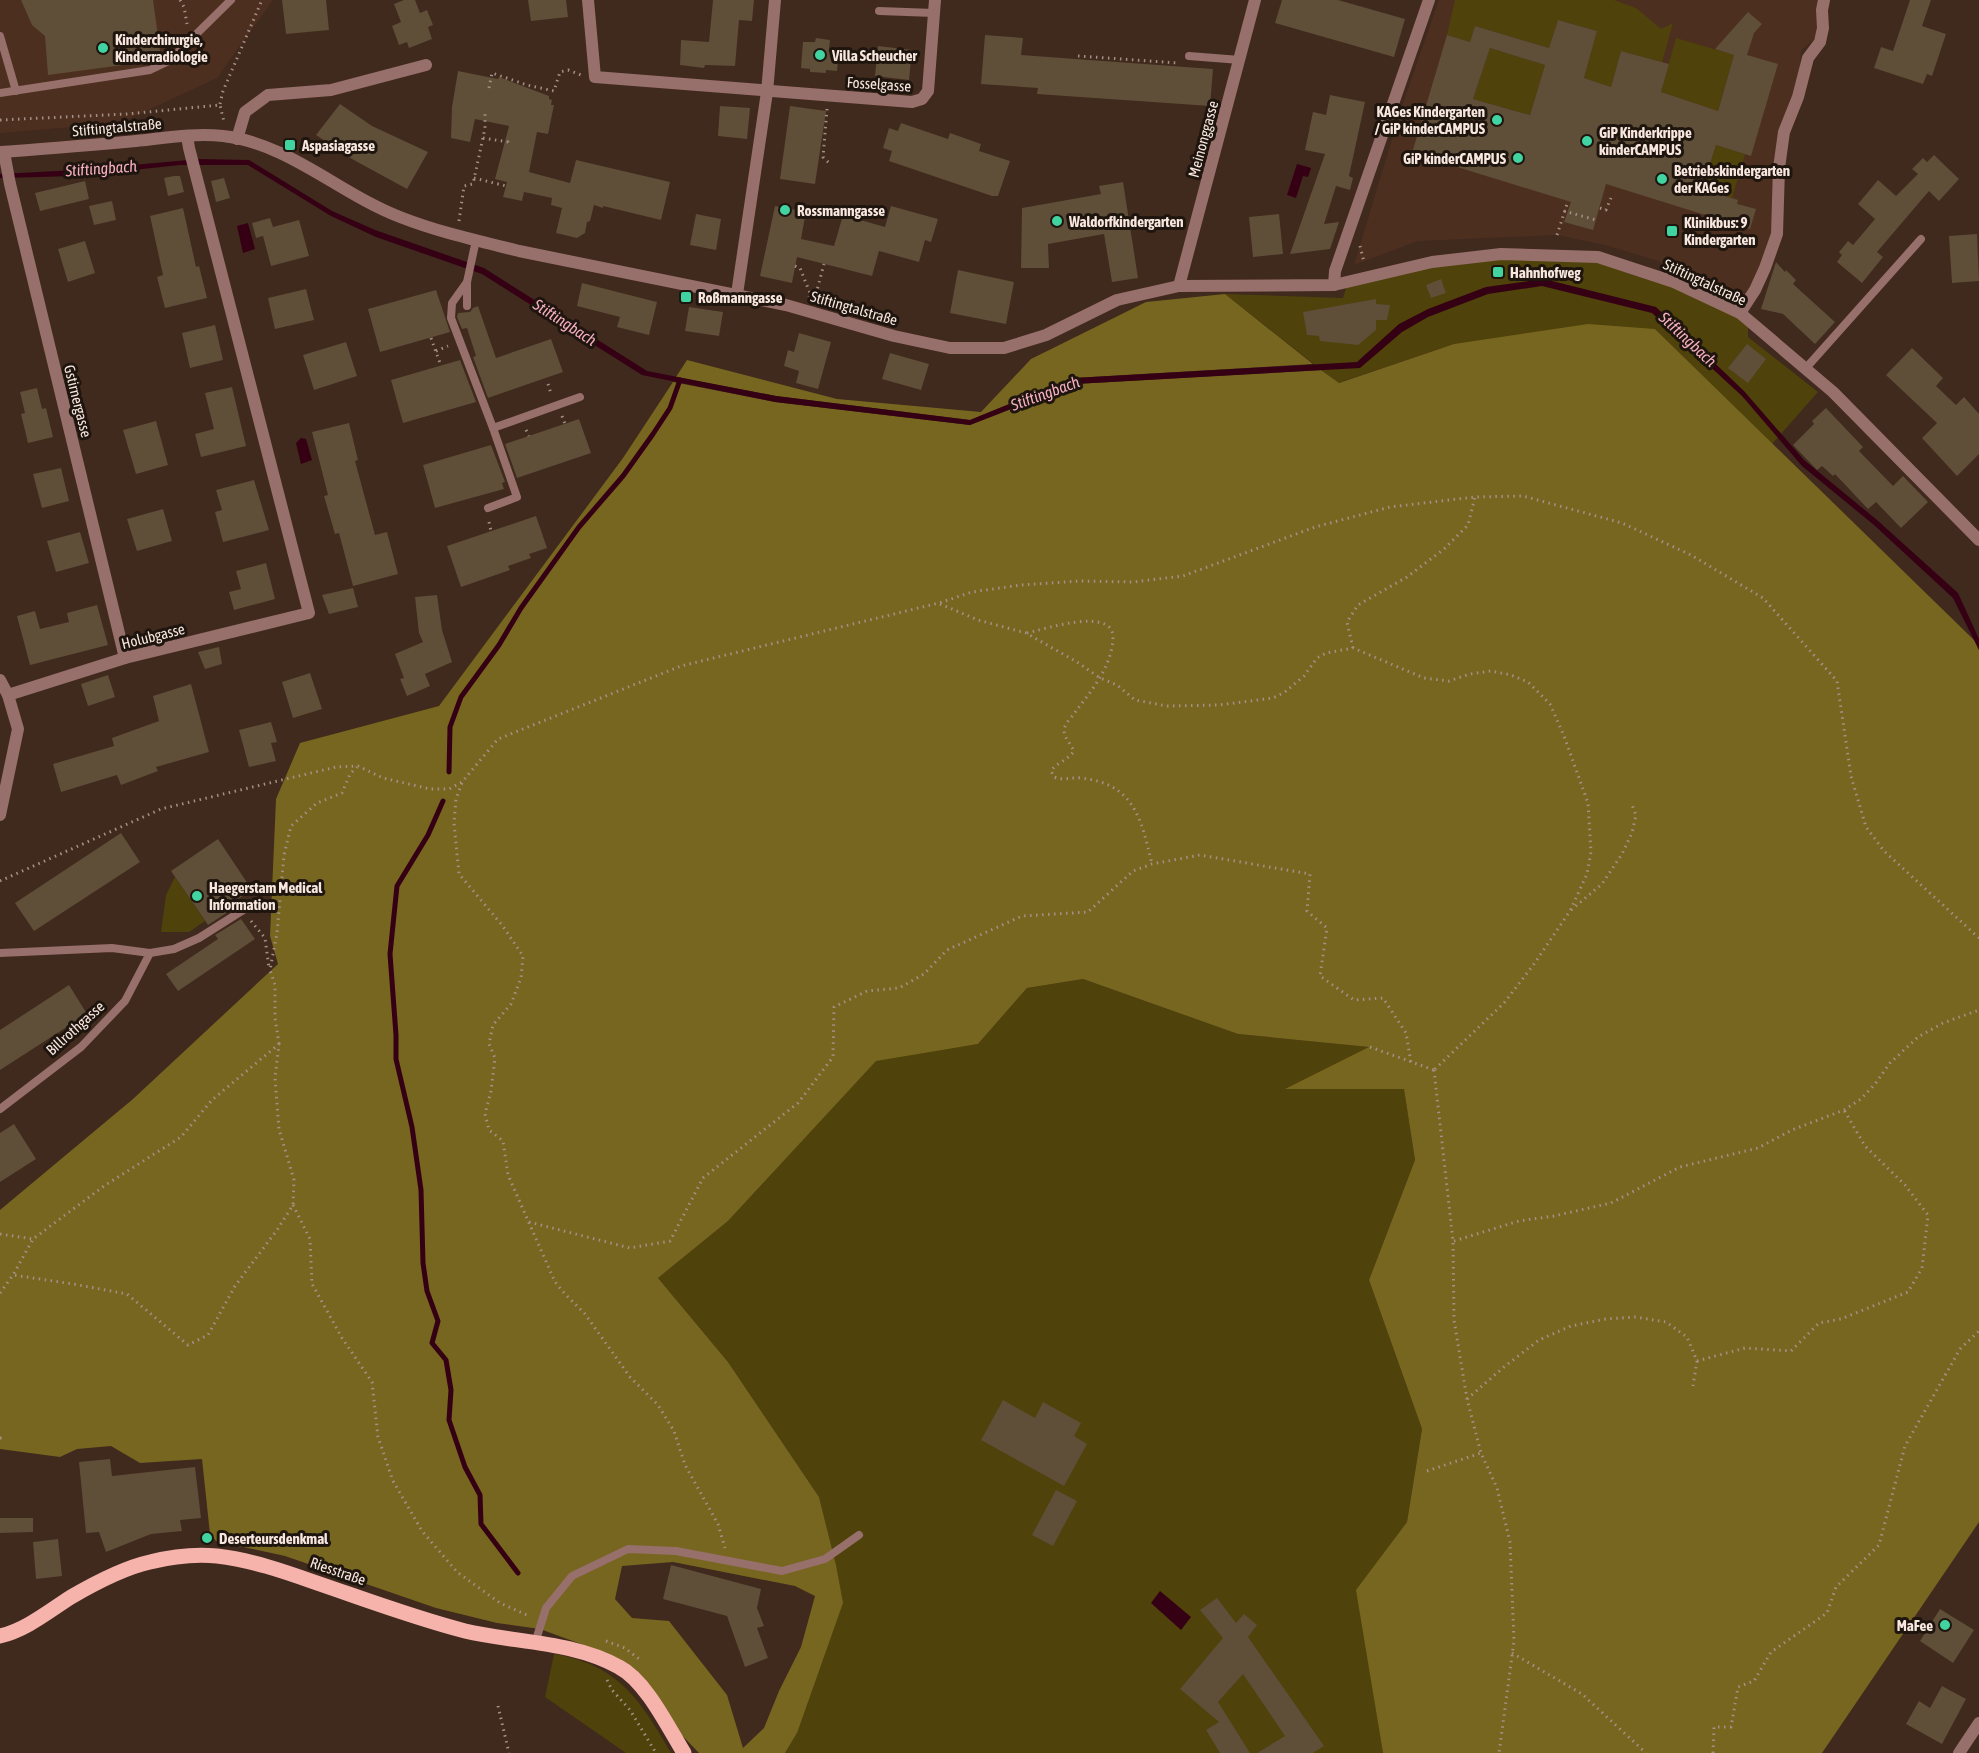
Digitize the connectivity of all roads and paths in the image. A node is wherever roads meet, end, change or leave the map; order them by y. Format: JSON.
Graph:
{"nodes":[{"id":1,"x":180,"y":0,"type":"edge"},
{"id":2,"x":231,"y":0,"type":"edge"},
{"id":3,"x":262,"y":0,"type":"edge"},
{"id":4,"x":588,"y":0,"type":"edge"},
{"id":5,"x":775,"y":0,"type":"edge"},
{"id":6,"x":935,"y":0,"type":"edge"},
{"id":7,"x":1255,"y":0,"type":"edge"},
{"id":8,"x":1429,"y":0,"type":"edge"},
{"id":9,"x":1822,"y":3,"type":"edge"},
{"id":10,"x":879,"y":11,"type":"dead end"},
{"id":11,"x":934,"y":13,"type":"junction"},
{"id":12,"x":0,"y":36,"type":"edge"},
{"id":13,"x":186,"y":43,"type":"junction"},
{"id":14,"x":1078,"y":56,"type":"dead end"},
{"id":15,"x":1189,"y":56,"type":"dead end"},
{"id":16,"x":1240,"y":60,"type":"junction"},
{"id":17,"x":1178,"y":63,"type":"dead end"},
{"id":18,"x":426,"y":65,"type":"dead end"},
{"id":19,"x":585,"y":77,"type":"dead end"},
{"id":20,"x":489,"y":88,"type":"dead end"},
{"id":21,"x":16,"y":91,"type":"junction"},
{"id":22,"x":767,"y":92,"type":"junction"},
{"id":23,"x":0,"y":93,"type":"edge"},
{"id":24,"x":827,"y":96,"type":"junction"},
{"id":25,"x":220,"y":105,"type":"junction"},
{"id":26,"x":485,"y":114,"type":"dead end"},
{"id":27,"x":0,"y":120,"type":"edge"},
{"id":28,"x":224,"y":125,"type":"dead end"},
{"id":29,"x":483,"y":138,"type":"junction"},
{"id":30,"x":237,"y":139,"type":"junction"},
{"id":31,"x":188,"y":142,"type":"junction"},
{"id":32,"x":508,"y":145,"type":"dead end"},
{"id":33,"x":2,"y":152,"type":"edge"},
{"id":34,"x":831,"y":165,"type":"dead end"},
{"id":35,"x":474,"y":178,"type":"junction"},
{"id":36,"x":506,"y":186,"type":"dead end"},
{"id":37,"x":1611,"y":198,"type":"dead end"},
{"id":38,"x":1568,"y":201,"type":"dead end"},
{"id":39,"x":1600,"y":208,"type":"dead end"},
{"id":40,"x":1564,"y":211,"type":"junction"},
{"id":41,"x":1596,"y":220,"type":"dead end"},
{"id":42,"x":458,"y":225,"type":"dead end"},
{"id":43,"x":1557,"y":235,"type":"dead end"},
{"id":44,"x":1921,"y":239,"type":"dead end"},
{"id":45,"x":475,"y":246,"type":"junction"},
{"id":46,"x":824,"y":264,"type":"dead end"},
{"id":47,"x":795,"y":267,"type":"dead end"},
{"id":48,"x":468,"y":282,"type":"junction"},
{"id":49,"x":1334,"y":285,"type":"junction"},
{"id":50,"x":1179,"y":286,"type":"junction"},
{"id":51,"x":810,"y":293,"type":"junction"},
{"id":52,"x":737,"y":294,"type":"junction"},
{"id":53,"x":808,"y":302,"type":"dead end"},
{"id":54,"x":467,"y":306,"type":"dead end"},
{"id":55,"x":1740,"y":313,"type":"junction"},
{"id":56,"x":431,"y":338,"type":"dead end"},
{"id":57,"x":441,"y":366,"type":"dead end"},
{"id":58,"x":1806,"y":368,"type":"junction"},
{"id":59,"x":580,"y":397,"type":"dead end"},
{"id":60,"x":493,"y":428,"type":"junction"},
{"id":61,"x":1475,"y":497,"type":"junction"},
{"id":62,"x":488,"y":508,"type":"dead end"},
{"id":63,"x":1979,"y":540,"type":"edge"},
{"id":64,"x":939,"y":603,"type":"junction"},
{"id":65,"x":1026,"y":633,"type":"junction"},
{"id":66,"x":1353,"y":648,"type":"junction"},
{"id":67,"x":125,"y":658,"type":"junction"},
{"id":68,"x":1100,"y":678,"type":"junction"},
{"id":69,"x":0,"y":680,"type":"edge"},
{"id":70,"x":8,"y":695,"type":"junction"},
{"id":71,"x":358,"y":766,"type":"junction"},
{"id":72,"x":462,"y":782,"type":"junction"},
{"id":73,"x":1632,"y":806,"type":"dead end"},
{"id":74,"x":0,"y":814,"type":"edge"},
{"id":75,"x":1152,"y":864,"type":"junction"},
{"id":76,"x":0,"y":880,"type":"edge"},
{"id":77,"x":247,"y":907,"type":"joint"},
{"id":78,"x":1570,"y":911,"type":"junction"},
{"id":79,"x":1979,"y":938,"type":"edge"},
{"id":80,"x":0,"y":953,"type":"edge"},
{"id":81,"x":150,"y":953,"type":"junction"},
{"id":82,"x":270,"y":970,"type":"junction"},
{"id":83,"x":1979,"y":1010,"type":"edge"},
{"id":84,"x":279,"y":1044,"type":"junction"},
{"id":85,"x":1370,"y":1047,"type":"dead end"},
{"id":86,"x":1411,"y":1063,"type":"junction"},
{"id":87,"x":1434,"y":1070,"type":"junction"},
{"id":88,"x":0,"y":1109,"type":"edge"},
{"id":89,"x":1844,"y":1110,"type":"junction"},
{"id":90,"x":293,"y":1205,"type":"junction"},
{"id":91,"x":529,"y":1222,"type":"junction"},
{"id":92,"x":0,"y":1234,"type":"edge"},
{"id":93,"x":33,"y":1239,"type":"junction"},
{"id":94,"x":1454,"y":1241,"type":"junction"},
{"id":95,"x":13,"y":1275,"type":"junction"},
{"id":96,"x":0,"y":1293,"type":"edge"},
{"id":97,"x":1979,"y":1331,"type":"edge"},
{"id":98,"x":1697,"y":1361,"type":"junction"},
{"id":99,"x":1693,"y":1386,"type":"dead end"},
{"id":100,"x":1467,"y":1399,"type":"junction"},
{"id":101,"x":1481,"y":1453,"type":"junction"},
{"id":102,"x":1426,"y":1471,"type":"dead end"},
{"id":103,"x":859,"y":1535,"type":"dead end"},
{"id":104,"x":729,"y":1561,"type":"junction"},
{"id":105,"x":542,"y":1622,"type":"junction"},
{"id":106,"x":0,"y":1636,"type":"edge"},
{"id":107,"x":535,"y":1643,"type":"junction"},
{"id":108,"x":1512,"y":1653,"type":"junction"},
{"id":109,"x":609,"y":1672,"type":"dead end"},
{"id":110,"x":498,"y":1706,"type":"dead end"},
{"id":111,"x":1979,"y":1723,"type":"edge"},
{"id":112,"x":509,"y":1753,"type":"edge"},
{"id":113,"x":656,"y":1753,"type":"edge"},
{"id":114,"x":684,"y":1753,"type":"edge"},
{"id":115,"x":1499,"y":1753,"type":"edge"},
{"id":116,"x":1646,"y":1753,"type":"edge"},
{"id":117,"x":1713,"y":1753,"type":"edge"},
{"id":118,"x":1959,"y":1753,"type":"edge"}],
"edges":[{"from":1,"to":13,"type":"path"},
{"from":2,"to":13,"type":"lane"},
{"from":3,"to":25,"type":"path"},
{"from":4,"to":22,"type":"street"},
{"from":5,"to":22,"type":"street"},
{"from":6,"to":11,"type":"street","name":"Fosselgasse"},
{"from":7,"to":16,"type":"street","name":"Meinonggasse"},
{"from":8,"to":49,"type":"street"},
{"from":9,"to":55,"type":"street"},
{"from":10,"to":11,"type":"lane"},
{"from":11,"to":24,"type":"street","name":"Fosselgasse"},
{"from":12,"to":21,"type":"lane"},
{"from":13,"to":21,"type":"lane"},
{"from":14,"to":17,"type":"path"},
{"from":15,"to":16,"type":"lane"},
{"from":16,"to":50,"type":"street","name":"Meinonggasse"},
{"from":18,"to":30,"type":"street"},
{"from":19,"to":20,"type":"path"},
{"from":21,"to":23,"type":"lane"},
{"from":22,"to":24,"type":"street","name":"Fosselgasse"},
{"from":22,"to":52,"type":"street"},
{"from":24,"to":34,"type":"path"},
{"from":25,"to":27,"type":"path"},
{"from":25,"to":28,"type":"path"},
{"from":26,"to":29,"type":"path"},
{"from":29,"to":32,"type":"path"},
{"from":29,"to":35,"type":"path"},
{"from":30,"to":31,"type":"street","name":"Stiftingtalstraße"},
{"from":30,"to":45,"type":"street","name":"Stiftingtalstraße"},
{"from":31,"to":33,"type":"street","name":"Stiftingtalstraße"},
{"from":31,"to":67,"type":"street","name":"Holubgasse"},
{"from":33,"to":67,"type":"street","name":"Gstirnergasse"},
{"from":35,"to":36,"type":"path"},
{"from":35,"to":42,"type":"path"},
{"from":37,"to":39,"type":"path"},
{"from":38,"to":40,"type":"path"},
{"from":40,"to":41,"type":"path"},
{"from":40,"to":43,"type":"path"},
{"from":44,"to":58,"type":"lane"},
{"from":45,"to":48,"type":"lane"},
{"from":45,"to":52,"type":"street","name":"Stiftingtalstraße"},
{"from":46,"to":51,"type":"path"},
{"from":47,"to":51,"type":"path"},
{"from":48,"to":54,"type":"lane"},
{"from":48,"to":60,"type":"lane"},
{"from":49,"to":50,"type":"street","name":"Stiftingtalstraße"},
{"from":49,"to":55,"type":"street","name":"Stiftingtalstraße"},
{"from":50,"to":52,"type":"street","name":"Stiftingtalstraße"},
{"from":51,"to":53,"type":"path"},
{"from":55,"to":58,"type":"street","name":"Stiftingtalstraße"},
{"from":56,"to":57,"type":"path"},
{"from":58,"to":63,"type":"street","name":"Stiftingtalstraße"},
{"from":59,"to":60,"type":"lane"},
{"from":60,"to":62,"type":"lane"},
{"from":61,"to":64,"type":"path"},
{"from":61,"to":66,"type":"path"},
{"from":61,"to":79,"type":"path"},
{"from":64,"to":65,"type":"path"},
{"from":64,"to":72,"type":"path"},
{"from":65,"to":68,"type":"path"},
{"from":65,"to":68,"type":"path"},
{"from":66,"to":68,"type":"path"},
{"from":66,"to":78,"type":"path"},
{"from":67,"to":70,"type":"street","name":"Holubgasse"},
{"from":68,"to":75,"type":"path"},
{"from":69,"to":70,"type":"street"},
{"from":70,"to":74,"type":"street"},
{"from":71,"to":72,"type":"path"},
{"from":71,"to":76,"type":"path"},
{"from":71,"to":82,"type":"path"},
{"from":72,"to":91,"type":"path"},
{"from":73,"to":78,"type":"path"},
{"from":75,"to":86,"type":"path"},
{"from":75,"to":91,"type":"path"},
{"from":77,"to":81,"type":"lane"},
{"from":77,"to":82,"type":"path"},
{"from":78,"to":87,"type":"path"},
{"from":80,"to":81,"type":"lane"},
{"from":81,"to":88,"type":"lane","name":"Billrothgasse"},
{"from":82,"to":84,"type":"path"},
{"from":83,"to":89,"type":"path"},
{"from":84,"to":90,"type":"path"},
{"from":84,"to":93,"type":"path"},
{"from":85,"to":86,"type":"path"},
{"from":86,"to":87,"type":"path"},
{"from":87,"to":94,"type":"path"},
{"from":89,"to":94,"type":"path"},
{"from":89,"to":98,"type":"path"},
{"from":90,"to":95,"type":"path"},
{"from":90,"to":105,"type":"path"},
{"from":91,"to":104,"type":"path"},
{"from":92,"to":93,"type":"path"},
{"from":93,"to":95,"type":"path"},
{"from":94,"to":100,"type":"path"},
{"from":95,"to":96,"type":"path"},
{"from":97,"to":117,"type":"path"},
{"from":98,"to":99,"type":"path"},
{"from":98,"to":100,"type":"path"},
{"from":100,"to":101,"type":"path"},
{"from":101,"to":102,"type":"path"},
{"from":101,"to":108,"type":"path"},
{"from":103,"to":104,"type":"lane"},
{"from":104,"to":105,"type":"lane"},
{"from":105,"to":107,"type":"lane"},
{"from":106,"to":107,"type":"main road","name":"Riesstraße"},
{"from":107,"to":114,"type":"main road","name":"Riesstraße"},
{"from":108,"to":115,"type":"path"},
{"from":108,"to":116,"type":"path"},
{"from":109,"to":113,"type":"path"},
{"from":110,"to":112,"type":"path"},
{"from":111,"to":118,"type":"street"}]}
